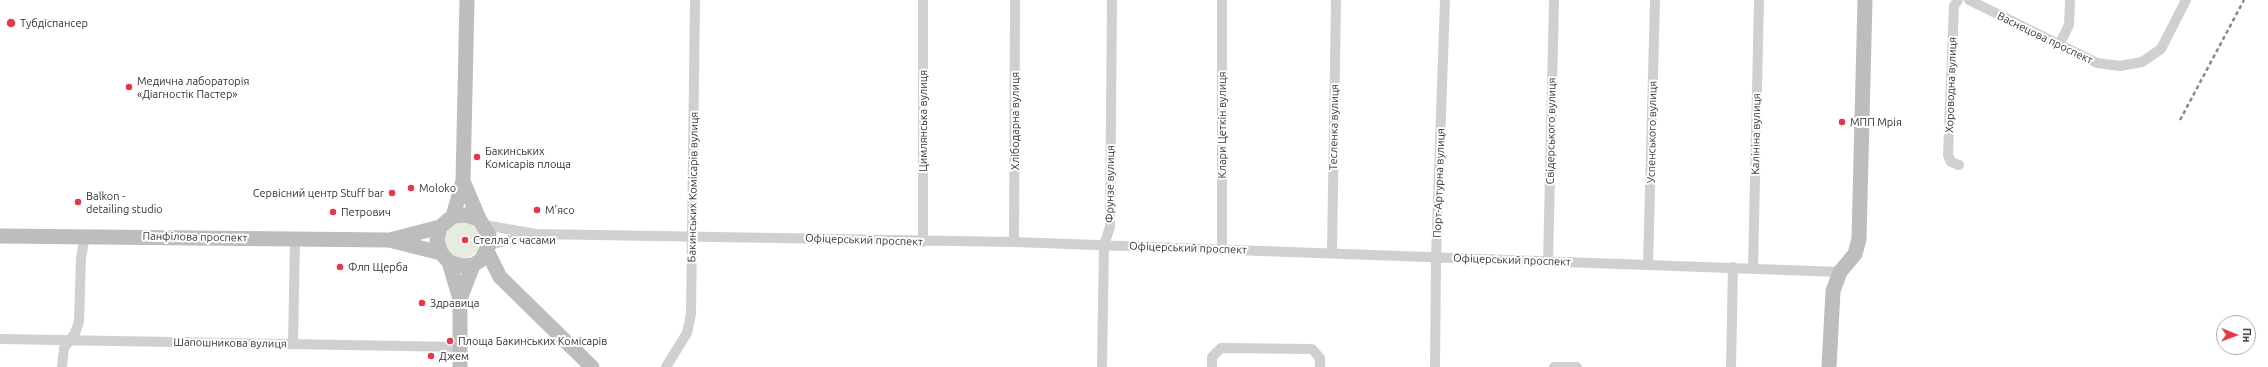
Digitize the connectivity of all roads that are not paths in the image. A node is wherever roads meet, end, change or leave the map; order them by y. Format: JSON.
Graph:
{"nodes":[{"id":1,"x":466,"y":0,"type":"edge"},
{"id":2,"x":695,"y":0,"type":"edge"},
{"id":3,"x":923,"y":0,"type":"edge"},
{"id":4,"x":1015,"y":0,"type":"edge"},
{"id":5,"x":1112,"y":0,"type":"edge"},
{"id":6,"x":1222,"y":0,"type":"edge"},
{"id":7,"x":1336,"y":0,"type":"edge"},
{"id":8,"x":1446,"y":0,"type":"edge"},
{"id":9,"x":1554,"y":0,"type":"edge"},
{"id":10,"x":1655,"y":0,"type":"edge"},
{"id":11,"x":1759,"y":0,"type":"edge"},
{"id":12,"x":1865,"y":0,"type":"edge"},
{"id":13,"x":1958,"y":0,"type":"edge"},
{"id":14,"x":1969,"y":0,"type":"edge"},
{"id":15,"x":2070,"y":0,"type":"edge"},
{"id":16,"x":2186,"y":0,"type":"edge"},
{"id":17,"x":2059,"y":45,"type":"junction"},
{"id":18,"x":1958,"y":165,"type":"dead end"},
{"id":19,"x":463,"y":181,"type":"junction"},
{"id":20,"x":454,"y":216,"type":"junction"},
{"id":21,"x":481,"y":222,"type":"junction"},
{"id":22,"x":440,"y":227,"type":"junction"},
{"id":23,"x":536,"y":234,"type":"junction"},
{"id":24,"x":0,"y":236,"type":"edge"},
{"id":25,"x":85,"y":236,"type":"junction"},
{"id":26,"x":692,"y":236,"type":"junction"},
{"id":27,"x":295,"y":239,"type":"junction"},
{"id":28,"x":389,"y":240,"type":"junction"},
{"id":29,"x":923,"y":242,"type":"junction"},
{"id":30,"x":1014,"y":242,"type":"junction"},
{"id":31,"x":1104,"y":245,"type":"junction"},
{"id":32,"x":488,"y":248,"type":"junction"},
{"id":33,"x":1222,"y":250,"type":"junction"},
{"id":34,"x":1332,"y":253,"type":"junction"},
{"id":35,"x":445,"y":258,"type":"junction"},
{"id":36,"x":1436,"y":258,"type":"junction"},
{"id":37,"x":1548,"y":262,"type":"junction"},
{"id":38,"x":473,"y":265,"type":"junction"},
{"id":39,"x":1648,"y":265,"type":"junction"},
{"id":40,"x":1733,"y":267,"type":"junction"},
{"id":41,"x":1753,"y":268,"type":"junction"},
{"id":42,"x":1840,"y":272,"type":"junction"},
{"id":43,"x":500,"y":277,"type":"junction"},
{"id":44,"x":460,"y":299,"type":"junction"},
{"id":45,"x":0,"y":339,"type":"edge"},
{"id":46,"x":69,"y":340,"type":"junction"},
{"id":47,"x":293,"y":344,"type":"junction"},
{"id":48,"x":460,"y":347,"type":"junction"},
{"id":49,"x":62,"y":367,"type":"edge"},
{"id":50,"x":460,"y":367,"type":"edge"},
{"id":51,"x":592,"y":367,"type":"edge"},
{"id":52,"x":666,"y":367,"type":"edge"},
{"id":53,"x":1102,"y":367,"type":"edge"},
{"id":54,"x":1212,"y":367,"type":"edge"},
{"id":55,"x":1320,"y":367,"type":"edge"},
{"id":56,"x":1435,"y":367,"type":"edge"},
{"id":57,"x":1554,"y":367,"type":"edge"},
{"id":58,"x":1577,"y":367,"type":"edge"},
{"id":59,"x":1731,"y":367,"type":"edge"},
{"id":60,"x":1829,"y":367,"type":"edge"}],
"edges":[{"from":1,"to":19,"type":"street"},
{"from":2,"to":26,"type":"street","name":"Бакинських Комісарів вулиця"},
{"from":3,"to":29,"type":"street","name":"Цимлянська вулиця"},
{"from":4,"to":30,"type":"street","name":"Хлібодарна вулиця"},
{"from":5,"to":31,"type":"street","name":"Фрунзе вулиця"},
{"from":6,"to":33,"type":"street","name":"Клари Цеткін вулиця"},
{"from":7,"to":34,"type":"street","name":"Тесленка вулиця"},
{"from":8,"to":36,"type":"street","name":"Порт-Артурна вулиця"},
{"from":9,"to":37,"type":"street","name":"Свідерського вулиця"},
{"from":10,"to":39,"type":"street","name":"Успенського вулиця"},
{"from":11,"to":41,"type":"street","name":"Калініна вулиця"},
{"from":12,"to":42,"type":"street"},
{"from":13,"to":18,"type":"street","name":"Хороводна вулиця"},
{"from":14,"to":17,"type":"street","name":"Васнецова проспект"},
{"from":15,"to":17,"type":"street"},
{"from":16,"to":17,"type":"street","name":"Васнецова проспект"},
{"from":19,"to":20,"type":"street"},
{"from":19,"to":21,"type":"street"},
{"from":20,"to":21,"type":"street"},
{"from":20,"to":22,"type":"street"},
{"from":21,"to":23,"type":"street"},
{"from":21,"to":32,"type":"street"},
{"from":22,"to":28,"type":"street","name":"Панфілова проспект"},
{"from":22,"to":35,"type":"street"},
{"from":23,"to":26,"type":"street","name":"Офіцерський проспект"},
{"from":23,"to":32,"type":"street"},
{"from":24,"to":25,"type":"street","name":"Панфілова проспект"},
{"from":25,"to":27,"type":"street","name":"Панфілова проспект"},
{"from":25,"to":46,"type":"street"},
{"from":26,"to":29,"type":"street","name":"Офіцерський проспект"},
{"from":26,"to":52,"type":"street","name":"Бакинських Комісарів вулиця"},
{"from":27,"to":28,"type":"street","name":"Панфілова проспект"},
{"from":27,"to":47,"type":"street"},
{"from":28,"to":35,"type":"street","name":"Панфілова проспект"},
{"from":29,"to":30,"type":"street","name":"Офіцерський проспект"},
{"from":30,"to":31,"type":"street","name":"Офіцерський проспект"},
{"from":31,"to":33,"type":"street","name":"Офіцерський проспект"},
{"from":31,"to":53,"type":"street","name":"Фрунзе вулиця"},
{"from":32,"to":38,"type":"street"},
{"from":32,"to":43,"type":"street"},
{"from":33,"to":34,"type":"street","name":"Офіцерський проспект"},
{"from":34,"to":36,"type":"street","name":"Офіцерський проспект"},
{"from":35,"to":38,"type":"street"},
{"from":35,"to":44,"type":"street"},
{"from":36,"to":37,"type":"street","name":"Офіцерський проспект"},
{"from":36,"to":56,"type":"street","name":"Порт-Артурна вулиця"},
{"from":37,"to":39,"type":"street","name":"Офіцерський проспект"},
{"from":38,"to":43,"type":"street"},
{"from":38,"to":44,"type":"street"},
{"from":39,"to":40,"type":"street","name":"Офіцерський проспект"},
{"from":40,"to":41,"type":"street","name":"Офіцерський проспект"},
{"from":40,"to":59,"type":"street"},
{"from":41,"to":42,"type":"street","name":"Офіцерський проспект"},
{"from":42,"to":60,"type":"street"},
{"from":43,"to":51,"type":"street"},
{"from":44,"to":48,"type":"street"},
{"from":45,"to":46,"type":"street","name":"Шапошникова вулиця"},
{"from":46,"to":47,"type":"street","name":"Шапошникова вулиця"},
{"from":46,"to":49,"type":"street"},
{"from":47,"to":48,"type":"street","name":"Шапошникова вулиця"},
{"from":48,"to":50,"type":"street"},
{"from":54,"to":55,"type":"street"},
{"from":57,"to":58,"type":"street"}]}
